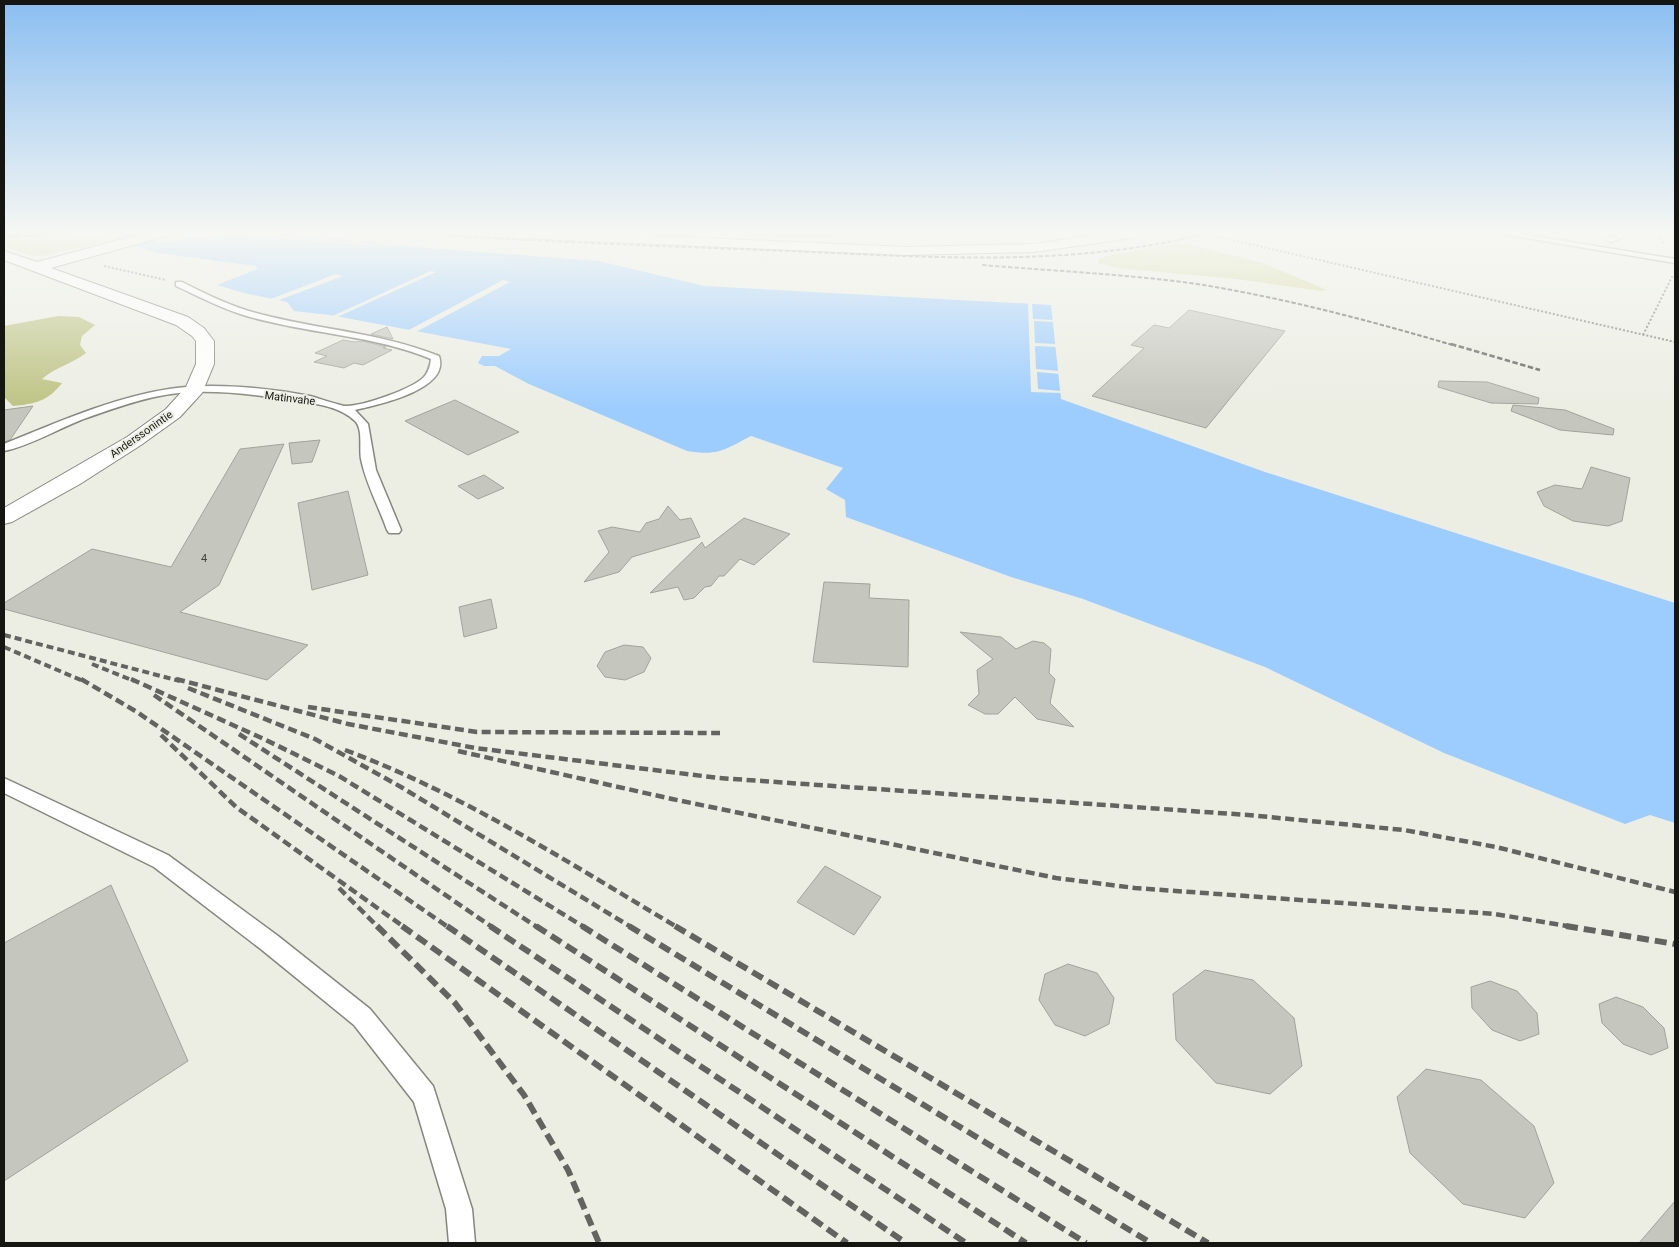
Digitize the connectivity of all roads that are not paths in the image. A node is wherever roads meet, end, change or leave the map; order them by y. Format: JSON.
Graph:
{"nodes":[{"id":1,"x":101,"y":291,"type":"edge"},
{"id":2,"x":193,"y":291,"type":"edge"},
{"id":3,"x":195,"y":388,"type":"junction"},
{"id":4,"x":347,"y":409,"type":"junction"},
{"id":5,"x":4,"y":448,"type":"edge"},
{"id":6,"x":4,"y":517,"type":"edge"},
{"id":7,"x":394,"y":530,"type":"dead end"},
{"id":8,"x":4,"y":785,"type":"edge"},
{"id":9,"x":462,"y":1243,"type":"edge"}],
"edges":[{"from":1,"to":3,"type":"main road","name":"Anderssonintie"},
{"from":2,"to":4,"type":"lane"},
{"from":3,"to":4,"type":"lane","name":"Matinvahe"},
{"from":3,"to":5,"type":"lane","name":"Matinvahe"},
{"from":3,"to":6,"type":"main road","name":"Anderssonintie"},
{"from":4,"to":7,"type":"lane"},
{"from":8,"to":9,"type":"lane"}]}
